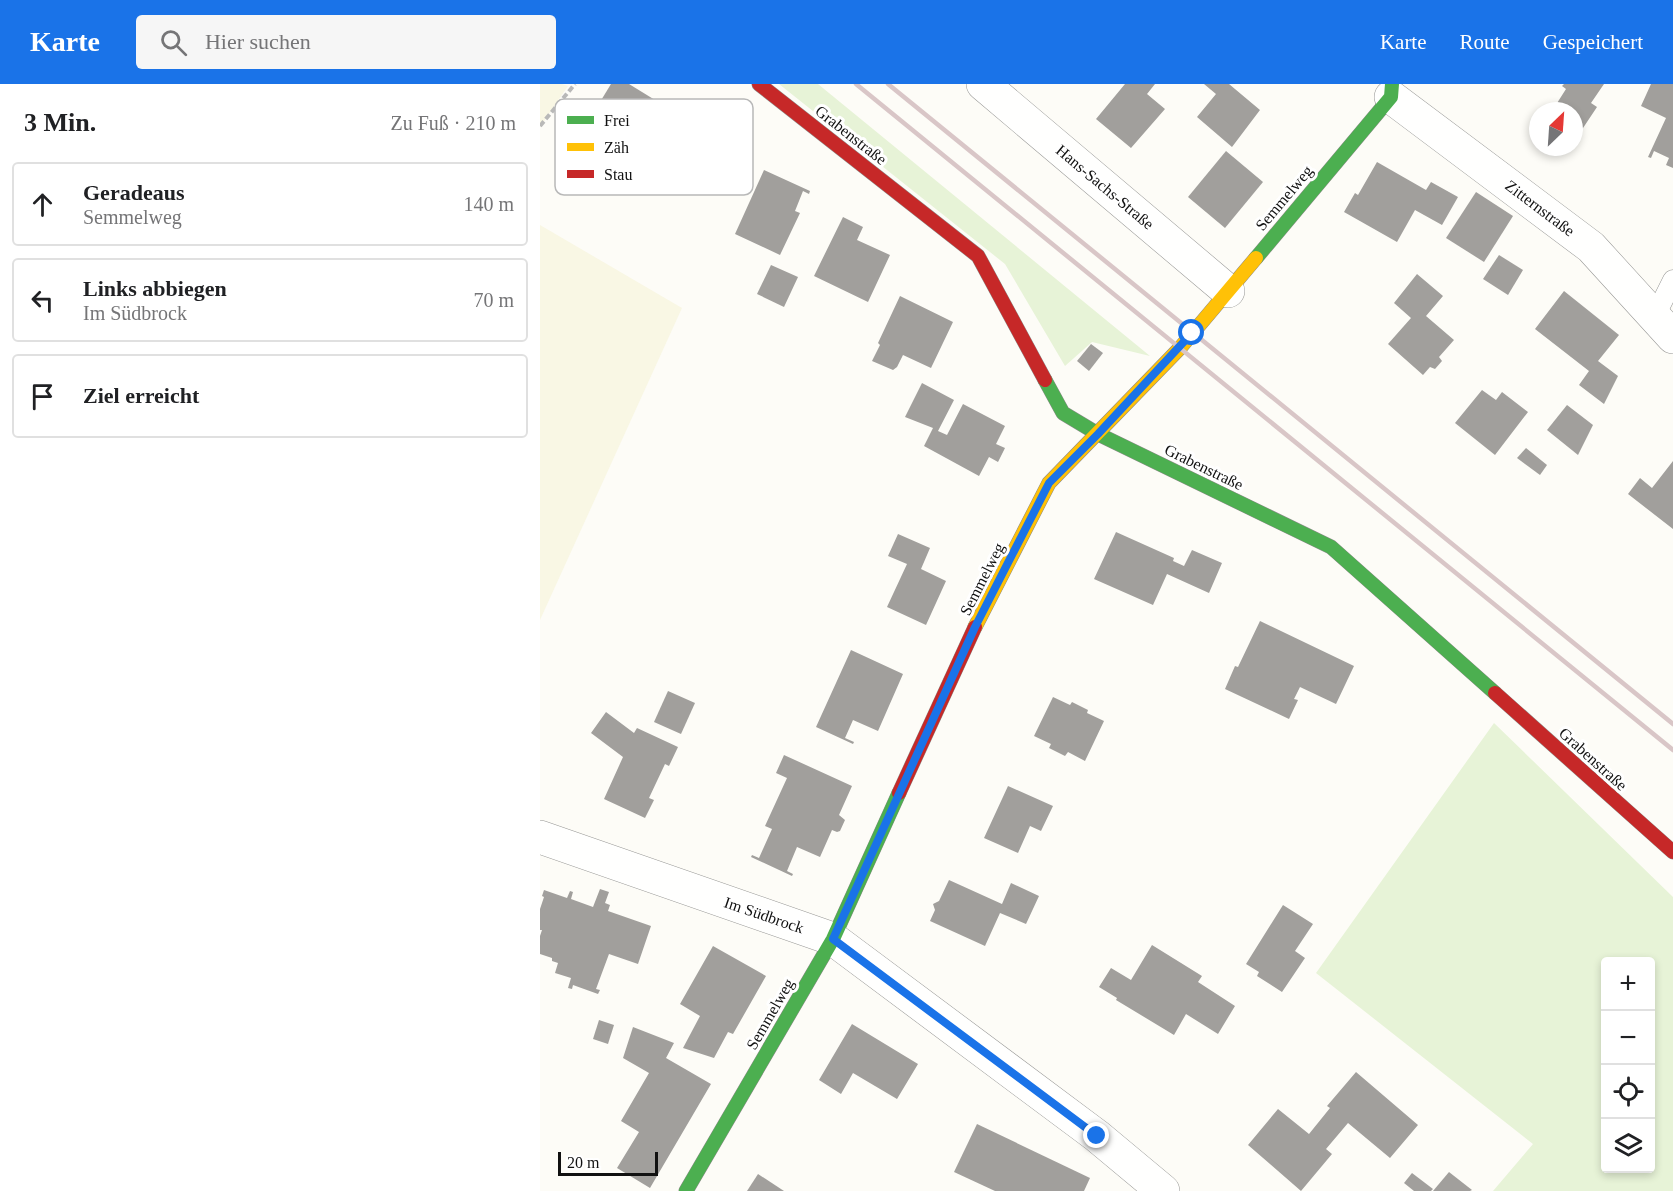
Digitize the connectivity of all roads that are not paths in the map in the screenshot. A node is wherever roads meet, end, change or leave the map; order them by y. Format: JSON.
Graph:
{"nodes":[{"id":1,"x":759,"y":84,"type":"edge"},
{"id":2,"x":983,"y":84,"type":"edge"},
{"id":3,"x":1391,"y":91,"type":"edge"},
{"id":4,"x":1673,"y":280,"type":"edge"},
{"id":5,"x":1228,"y":291,"type":"junction"},
{"id":6,"x":1664,"y":327,"type":"edge"},
{"id":7,"x":1098,"y":434,"type":"junction"},
{"id":8,"x":540,"y":837,"type":"edge"},
{"id":9,"x":1673,"y":852,"type":"edge"},
{"id":10,"x":833,"y":939,"type":"junction"},
{"id":11,"x":686,"y":1191,"type":"edge"},
{"id":12,"x":1163,"y":1191,"type":"edge"}],
"edges":[{"from":1,"to":7,"type":"street","name":"Grabenstraße"},
{"from":2,"to":5,"type":"street","name":"Hans-Sachs-Straße"},
{"from":3,"to":5,"type":"street","name":"Semmelweg"},
{"from":3,"to":6,"type":"street","name":"Zitternstraße"},
{"from":4,"to":6,"type":"lane"},
{"from":5,"to":7,"type":"street","name":"Semmelweg"},
{"from":7,"to":9,"type":"street","name":"Grabenstraße"},
{"from":7,"to":10,"type":"street","name":"Semmelweg"},
{"from":8,"to":10,"type":"street","name":"Im Südbrock"},
{"from":10,"to":11,"type":"street","name":"Semmelweg"},
{"from":10,"to":12,"type":"street","name":"Im Südbrock"}]}
